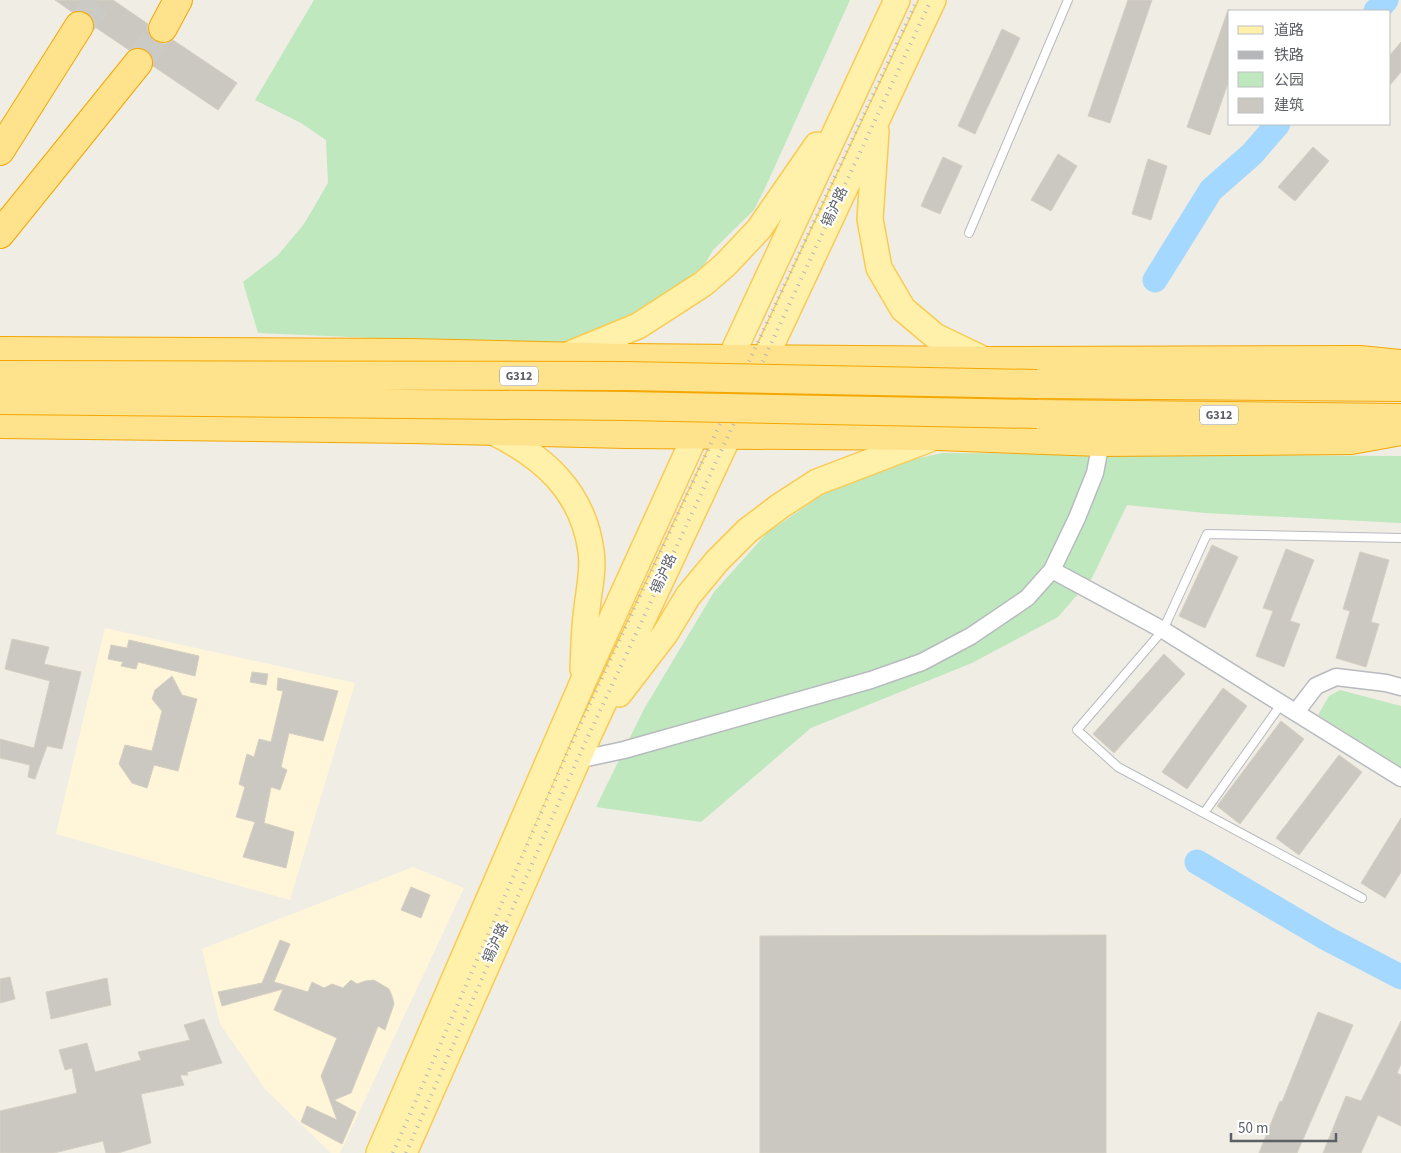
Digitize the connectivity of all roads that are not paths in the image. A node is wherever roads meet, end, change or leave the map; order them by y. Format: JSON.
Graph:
{"nodes":[{"id":1,"x":178,"y":0,"type":"edge"},
{"id":2,"x":897,"y":0,"type":"edge"},
{"id":3,"x":933,"y":0,"type":"edge"},
{"id":4,"x":1068,"y":0,"type":"edge"},
{"id":5,"x":79,"y":26,"type":"tunnel mouth"},
{"id":6,"x":163,"y":28,"type":"tunnel mouth"},
{"id":7,"x":138,"y":63,"type":"tunnel mouth"},
{"id":8,"x":851,"y":98,"type":"junction"},
{"id":9,"x":877,"y":118,"type":"junction"},
{"id":10,"x":0,"y":151,"type":"edge"},
{"id":11,"x":969,"y":233,"type":"dead end"},
{"id":12,"x":0,"y":234,"type":"edge"},
{"id":13,"x":0,"y":352,"type":"edge"},
{"id":14,"x":563,"y":357,"type":"junction"},
{"id":15,"x":764,"y":358,"type":"junction"},
{"id":16,"x":730,"y":359,"type":"junction"},
{"id":17,"x":987,"y":361,"type":"junction"},
{"id":18,"x":1401,"y":364,"type":"edge"},
{"id":19,"x":0,"y":375,"type":"edge"},
{"id":20,"x":1401,"y":388,"type":"edge"},
{"id":21,"x":0,"y":400,"type":"edge"},
{"id":22,"x":1401,"y":418,"type":"edge"},
{"id":23,"x":0,"y":424,"type":"edge"},
{"id":24,"x":491,"y":431,"type":"junction"},
{"id":25,"x":1401,"y":431,"type":"edge"},
{"id":26,"x":697,"y":434,"type":"junction"},
{"id":27,"x":730,"y":434,"type":"junction"},
{"id":28,"x":937,"y":436,"type":"junction"},
{"id":29,"x":1101,"y":442,"type":"junction"},
{"id":30,"x":1401,"y":538,"type":"edge"},
{"id":31,"x":1052,"y":570,"type":"junction"},
{"id":32,"x":1163,"y":630,"type":"junction"},
{"id":33,"x":582,"y":684,"type":"junction"},
{"id":34,"x":1401,"y":687,"type":"edge"},
{"id":35,"x":1282,"y":703,"type":"junction"},
{"id":36,"x":1296,"y":712,"type":"junction"},
{"id":37,"x":589,"y":734,"type":"junction"},
{"id":38,"x":577,"y":760,"type":"junction"},
{"id":39,"x":1401,"y":778,"type":"edge"},
{"id":40,"x":1204,"y":813,"type":"junction"},
{"id":41,"x":1362,"y":898,"type":"dead end"},
{"id":42,"x":379,"y":1153,"type":"edge"},
{"id":43,"x":404,"y":1153,"type":"edge"}],
"edges":[{"from":1,"to":6,"type":"highway"},
{"from":2,"to":8,"type":"main road"},
{"from":3,"to":9,"type":"main road","name":"锡沪路"},
{"from":4,"to":11,"type":"lane"},
{"from":5,"to":10,"type":"highway"},
{"from":7,"to":12,"type":"highway"},
{"from":8,"to":14,"type":"main road"},
{"from":8,"to":16,"type":"main road","name":"锡沪路"},
{"from":9,"to":15,"type":"main road","name":"锡沪路"},
{"from":9,"to":17,"type":"main road"},
{"from":13,"to":14,"type":"highway"},
{"from":14,"to":16,"type":"highway"},
{"from":15,"to":16,"type":"highway"},
{"from":15,"to":17,"type":"highway"},
{"from":15,"to":27,"type":"main road","name":"锡沪路"},
{"from":16,"to":26,"type":"main road","name":"锡沪路"},
{"from":17,"to":18,"type":"highway"},
{"from":19,"to":20,"type":"highway","number":"G312","bridge":true},
{"from":21,"to":22,"type":"highway","number":"G312","bridge":true},
{"from":23,"to":24,"type":"highway"},
{"from":24,"to":26,"type":"highway"},
{"from":24,"to":33,"type":"main road"},
{"from":25,"to":29,"type":"highway"},
{"from":26,"to":27,"type":"highway"},
{"from":26,"to":33,"type":"main road","name":"锡沪路"},
{"from":27,"to":28,"type":"highway"},
{"from":27,"to":37,"type":"main road","name":"锡沪路"},
{"from":28,"to":29,"type":"highway"},
{"from":28,"to":37,"type":"main road"},
{"from":29,"to":31,"type":"street"},
{"from":30,"to":32,"type":"lane"},
{"from":31,"to":32,"type":"street"},
{"from":31,"to":38,"type":"street"},
{"from":32,"to":35,"type":"street"},
{"from":32,"to":40,"type":"lane"},
{"from":33,"to":42,"type":"main road","name":"锡沪路"},
{"from":34,"to":36,"type":"street"},
{"from":35,"to":36,"type":"street"},
{"from":35,"to":40,"type":"lane"},
{"from":36,"to":39,"type":"street"},
{"from":37,"to":38,"type":"main road","name":"锡沪路"},
{"from":38,"to":43,"type":"main road","name":"锡沪路"},
{"from":40,"to":41,"type":"lane"}]}
